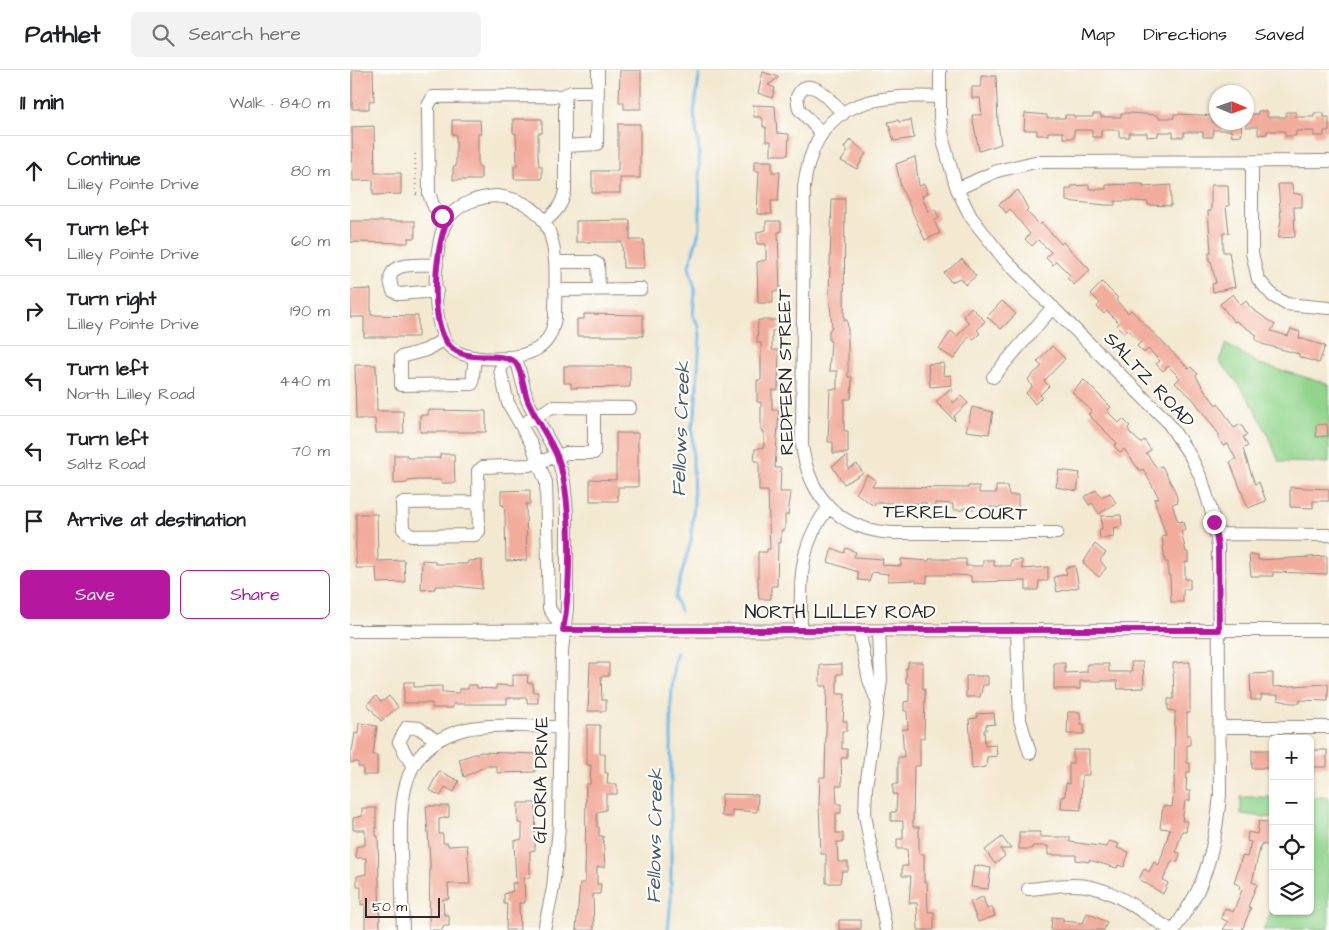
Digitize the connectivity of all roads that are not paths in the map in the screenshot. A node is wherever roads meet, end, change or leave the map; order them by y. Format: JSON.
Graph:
{"nodes":[{"id":1,"x":598,"y":70,"type":"edge"},
{"id":2,"x":940,"y":70,"type":"edge"},
{"id":3,"x":598,"y":92,"type":"junction"},
{"id":4,"x":561,"y":96,"type":"junction"},
{"id":5,"x":940,"y":97,"type":"junction"},
{"id":6,"x":842,"y":114,"type":"junction"},
{"id":7,"x":822,"y":134,"type":"junction"},
{"id":8,"x":566,"y":146,"type":"junction"},
{"id":9,"x":1329,"y":161,"type":"edge"},
{"id":10,"x":1252,"y":162,"type":"junction"},
{"id":11,"x":957,"y":189,"type":"junction"},
{"id":12,"x":447,"y":221,"type":"junction"},
{"id":13,"x":545,"y":221,"type":"junction"},
{"id":14,"x":556,"y":262,"type":"junction"},
{"id":15,"x":437,"y":265,"type":"junction"},
{"id":16,"x":641,"y":289,"type":"dead end"},
{"id":17,"x":555,"y":290,"type":"junction"},
{"id":18,"x":599,"y":290,"type":"junction"},
{"id":19,"x":437,"y":291,"type":"junction"},
{"id":20,"x":1053,"y":307,"type":"junction"},
{"id":21,"x":1329,"y":308,"type":"edge"},
{"id":22,"x":444,"y":339,"type":"junction"},
{"id":23,"x":508,"y":357,"type":"junction"},
{"id":24,"x":475,"y":358,"type":"junction"},
{"id":25,"x":993,"y":377,"type":"dead end"},
{"id":26,"x":594,"y":408,"type":"junction"},
{"id":27,"x":630,"y":408,"type":"dead end"},
{"id":28,"x":536,"y":418,"type":"junction"},
{"id":29,"x":520,"y":424,"type":"junction"},
{"id":30,"x":557,"y":456,"type":"junction"},
{"id":31,"x":540,"y":462,"type":"junction"},
{"id":32,"x":478,"y":502,"type":"junction"},
{"id":33,"x":829,"y":507,"type":"junction"},
{"id":34,"x":1057,"y":533,"type":"dead end"},
{"id":35,"x":1216,"y":534,"type":"junction"},
{"id":36,"x":1329,"y":535,"type":"edge"},
{"id":37,"x":563,"y":630,"type":"junction"},
{"id":38,"x":801,"y":630,"type":"junction"},
{"id":39,"x":859,"y":630,"type":"junction"},
{"id":40,"x":1017,"y":630,"type":"junction"},
{"id":41,"x":1219,"y":630,"type":"junction"},
{"id":42,"x":1329,"y":630,"type":"edge"},
{"id":43,"x":350,"y":631,"type":"edge"},
{"id":44,"x":879,"y":631,"type":"junction"},
{"id":45,"x":878,"y":704,"type":"junction"},
{"id":46,"x":561,"y":727,"type":"junction"},
{"id":47,"x":1220,"y":727,"type":"junction"},
{"id":48,"x":1329,"y":727,"type":"edge"},
{"id":49,"x":437,"y":741,"type":"junction"},
{"id":50,"x":1030,"y":753,"type":"dead end"},
{"id":51,"x":413,"y":767,"type":"junction"},
{"id":52,"x":1028,"y":889,"type":"dead end"},
{"id":53,"x":403,"y":930,"type":"edge"},
{"id":54,"x":544,"y":930,"type":"edge"},
{"id":55,"x":886,"y":930,"type":"edge"},
{"id":56,"x":1172,"y":930,"type":"edge"}],
"edges":[{"from":1,"to":3,"type":"street"},
{"from":2,"to":5,"type":"street","name":"SALTZ ROAD"},
{"from":3,"to":4,"type":"street"},
{"from":3,"to":8,"type":"street"},
{"from":4,"to":8,"type":"street"},
{"from":4,"to":12,"type":"street"},
{"from":5,"to":6,"type":"street","name":"REDFERN STREET"},
{"from":5,"to":11,"type":"street","name":"SALTZ ROAD"},
{"from":6,"to":7,"type":"street","name":"REDFERN STREET"},
{"from":6,"to":7,"type":"street"},
{"from":7,"to":33,"type":"street","name":"REDFERN STREET"},
{"from":8,"to":13,"type":"street"},
{"from":9,"to":10,"type":"street"},
{"from":10,"to":11,"type":"street"},
{"from":10,"to":21,"type":"street"},
{"from":11,"to":20,"type":"street","name":"SALTZ ROAD"},
{"from":12,"to":13,"type":"street"},
{"from":12,"to":15,"type":"street"},
{"from":13,"to":14,"type":"street"},
{"from":14,"to":17,"type":"street"},
{"from":14,"to":18,"type":"street"},
{"from":15,"to":19,"type":"street"},
{"from":15,"to":19,"type":"street"},
{"from":16,"to":18,"type":"street"},
{"from":17,"to":18,"type":"street"},
{"from":17,"to":23,"type":"street"},
{"from":19,"to":22,"type":"street"},
{"from":20,"to":25,"type":"street"},
{"from":20,"to":35,"type":"street","name":"SALTZ ROAD"},
{"from":22,"to":24,"type":"street"},
{"from":22,"to":24,"type":"street"},
{"from":23,"to":24,"type":"street"},
{"from":23,"to":28,"type":"street","name":"GLORIA DRIVE"},
{"from":23,"to":29,"type":"street"},
{"from":26,"to":27,"type":"street"},
{"from":26,"to":28,"type":"street"},
{"from":26,"to":30,"type":"street"},
{"from":28,"to":29,"type":"street"},
{"from":28,"to":30,"type":"street","name":"GLORIA DRIVE"},
{"from":29,"to":31,"type":"street"},
{"from":30,"to":31,"type":"street"},
{"from":30,"to":37,"type":"street","name":"GLORIA DRIVE"},
{"from":31,"to":32,"type":"street"},
{"from":31,"to":37,"type":"street"},
{"from":32,"to":32,"type":"street"},
{"from":33,"to":34,"type":"street","name":"TERREL COURT"},
{"from":33,"to":38,"type":"street"},
{"from":35,"to":36,"type":"street"},
{"from":35,"to":41,"type":"street","name":"SALTZ ROAD"},
{"from":37,"to":38,"type":"street","name":"NORTH LILLEY ROAD"},
{"from":37,"to":43,"type":"street","name":"NORTH LILLEY ROAD"},
{"from":37,"to":46,"type":"street","name":"GLORIA DRIVE"},
{"from":38,"to":39,"type":"street","name":"NORTH LILLEY ROAD"},
{"from":39,"to":44,"type":"street","name":"NORTH LILLEY ROAD"},
{"from":39,"to":45,"type":"street"},
{"from":40,"to":41,"type":"street","name":"NORTH LILLEY ROAD"},
{"from":40,"to":44,"type":"street","name":"NORTH LILLEY ROAD"},
{"from":40,"to":50,"type":"street"},
{"from":41,"to":42,"type":"street","name":"NORTH LILLEY ROAD"},
{"from":41,"to":47,"type":"street","name":"SALTZ ROAD"},
{"from":44,"to":45,"type":"street"},
{"from":45,"to":55,"type":"street"},
{"from":46,"to":49,"type":"street"},
{"from":46,"to":54,"type":"street","name":"GLORIA DRIVE"},
{"from":47,"to":48,"type":"street"},
{"from":47,"to":56,"type":"street","name":"SALTZ ROAD"},
{"from":49,"to":51,"type":"street"},
{"from":49,"to":51,"type":"street"},
{"from":51,"to":53,"type":"street"},
{"from":52,"to":56,"type":"street"}]}
